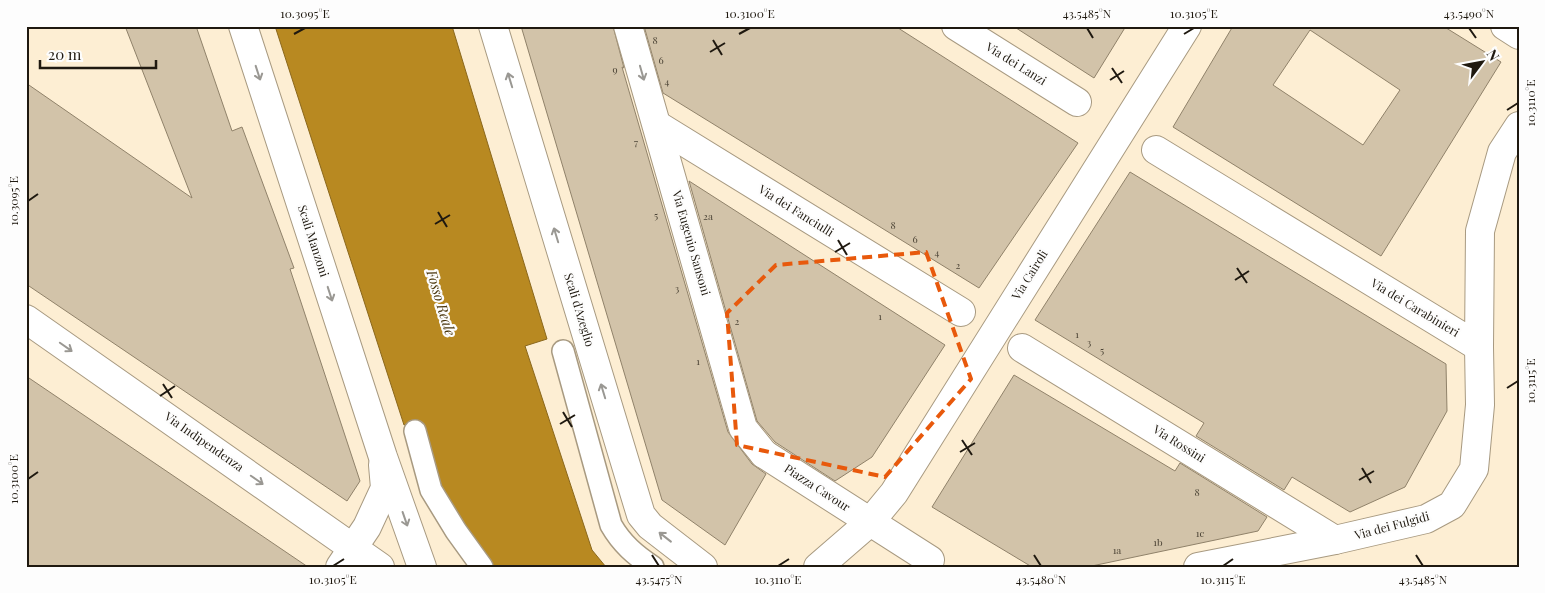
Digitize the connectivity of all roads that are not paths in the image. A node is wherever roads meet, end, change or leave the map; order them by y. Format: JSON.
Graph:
{"nodes":[{"id":1,"x":243,"y":26,"type":"edge"},
{"id":2,"x":494,"y":26,"type":"edge"},
{"id":3,"x":628,"y":26,"type":"edge"},
{"id":4,"x":956,"y":26,"type":"edge"},
{"id":5,"x":1187,"y":26,"type":"edge"},
{"id":6,"x":1505,"y":26,"type":"edge"},
{"id":7,"x":1519,"y":35,"type":"edge"},
{"id":8,"x":1077,"y":102,"type":"dead end"},
{"id":9,"x":657,"y":125,"type":"junction"},
{"id":10,"x":1519,"y":126,"type":"edge"},
{"id":11,"x":1156,"y":150,"type":"dead end"},
{"id":12,"x":1511,"y":152,"type":"edge"},
{"id":13,"x":961,"y":312,"type":"dead end"},
{"id":14,"x":26,"y":319,"type":"edge"},
{"id":15,"x":1479,"y":347,"type":"junction"},
{"id":16,"x":1022,"y":348,"type":"dead end"},
{"id":17,"x":563,"y":351,"type":"dead end"},
{"id":18,"x":414,"y":431,"type":"dead end"},
{"id":19,"x":764,"y":454,"type":"joint"},
{"id":20,"x":383,"y":457,"type":"junction"},
{"id":21,"x":870,"y":522,"type":"junction"},
{"id":22,"x":1335,"y":540,"type":"junction"},
{"id":23,"x":346,"y":557,"type":"edge"},
{"id":24,"x":694,"y":564,"type":"edge"},
{"id":25,"x":935,"y":564,"type":"edge"},
{"id":26,"x":380,"y":567,"type":"edge"},
{"id":27,"x":422,"y":567,"type":"edge"},
{"id":28,"x":482,"y":567,"type":"edge"},
{"id":29,"x":653,"y":567,"type":"edge"},
{"id":30,"x":818,"y":567,"type":"edge"},
{"id":31,"x":1198,"y":567,"type":"edge"}],
"edges":[{"from":1,"to":20,"type":"street","name":"Scali Manzoni","one_way":true},
{"from":24,"to":2,"type":"street","name":"Scali d'Azeglio","one_way":true},
{"from":3,"to":9,"type":"street","name":"Via Eugenio Sansoni","one_way":true},
{"from":4,"to":8,"type":"street","name":"Via dei Lanzi"},
{"from":5,"to":21,"type":"street","name":"Via Cairoli"},
{"from":6,"to":7,"type":"street"},
{"from":9,"to":13,"type":"street","name":"Via dei Fanciulli"},
{"from":9,"to":19,"type":"street","name":"Via Eugenio Sansoni"},
{"from":10,"to":12,"type":"street","name":"Via dei Carabinieri"},
{"from":11,"to":15,"type":"street","name":"Via dei Carabinieri"},
{"from":12,"to":15,"type":"street","name":"Via dei Carabinieri"},
{"from":14,"to":23,"type":"street","name":"Via Indipendenza","one_way":true},
{"from":15,"to":22,"type":"street","name":"Via dei Fulgidi"},
{"from":16,"to":22,"type":"street","name":"Via Rossini"},
{"from":17,"to":29,"type":"lane"},
{"from":18,"to":28,"type":"lane"},
{"from":19,"to":21,"type":"street","name":"Piazza Cavour"},
{"from":20,"to":23,"type":"street","name":"Scali Manzoni"},
{"from":20,"to":27,"type":"street","name":"Scali Manzoni","one_way":true},
{"from":21,"to":25,"type":"street","name":"Piazza Cavour"},
{"from":21,"to":30,"type":"street"},
{"from":22,"to":31,"type":"street","name":"Via dei Fulgidi"},
{"from":23,"to":26,"type":"street","name":"Via Indipendenza"}]}
